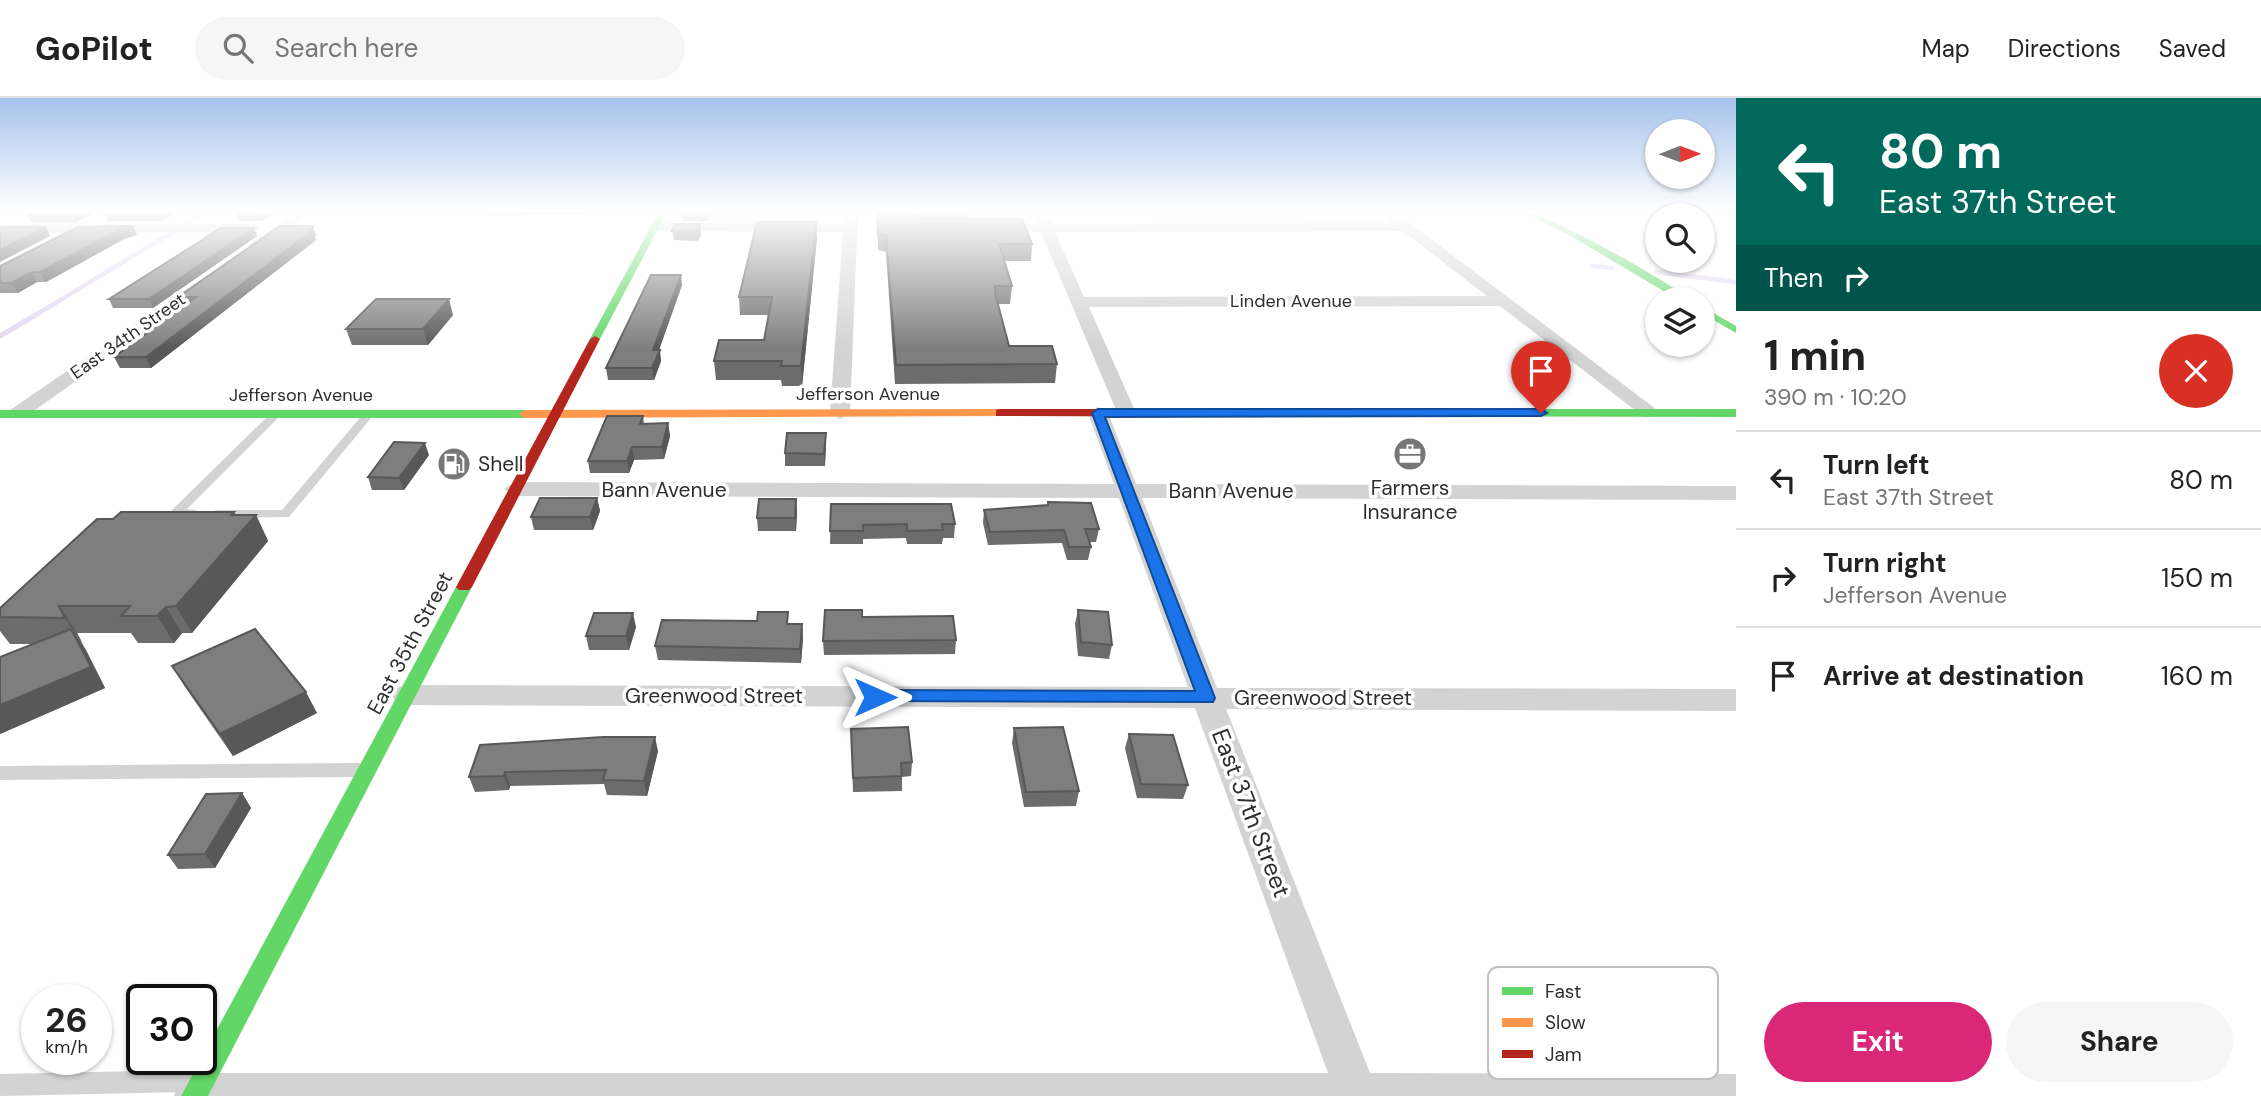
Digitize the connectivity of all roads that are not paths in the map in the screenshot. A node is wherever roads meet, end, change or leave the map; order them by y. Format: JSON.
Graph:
{"nodes":[{"id":1,"x":241,"y":257,"type":"edge"},
{"id":2,"x":638,"y":257,"type":"edge"},
{"id":3,"x":849,"y":257,"type":"edge"},
{"id":4,"x":1058,"y":257,"type":"edge"},
{"id":5,"x":1454,"y":257,"type":"edge"},
{"id":6,"x":1612,"y":257,"type":"edge"},
{"id":7,"x":1664,"y":287,"type":"edge"},
{"id":8,"x":1503,"y":301,"type":"junction"},
{"id":9,"x":1078,"y":302,"type":"junction"},
{"id":10,"x":1715,"y":317,"type":"edge"},
{"id":11,"x":1736,"y":330,"type":"edge"},
{"id":12,"x":841,"y":413,"type":"junction"},
{"id":13,"x":1112,"y":413,"type":"junction"},
{"id":14,"x":1651,"y":413,"type":"junction"},
{"id":15,"x":1736,"y":413,"type":"edge"},
{"id":16,"x":9,"y":414,"type":"edge"},
{"id":17,"x":275,"y":415,"type":"junction"},
{"id":18,"x":368,"y":415,"type":"junction"},
{"id":19,"x":555,"y":415,"type":"junction"},
{"id":20,"x":515,"y":489,"type":"junction"},
{"id":21,"x":1128,"y":491,"type":"junction"},
{"id":22,"x":1736,"y":493,"type":"edge"},
{"id":23,"x":406,"y":695,"type":"junction"},
{"id":24,"x":1206,"y":698,"type":"junction"},
{"id":25,"x":1736,"y":700,"type":"edge"},
{"id":26,"x":366,"y":770,"type":"junction"},
{"id":27,"x":0,"y":773,"type":"edge"},
{"id":28,"x":0,"y":1085,"type":"edge"},
{"id":29,"x":197,"y":1090,"type":"edge"},
{"id":30,"x":1358,"y":1095,"type":"edge"},
{"id":31,"x":1736,"y":1095,"type":"edge"}],
"edges":[{"from":1,"to":16,"type":"street","name":"East 34th Street"},
{"from":2,"to":19,"type":"main road","name":"East 35th Street"},
{"from":3,"to":12,"type":"street"},
{"from":4,"to":9,"type":"street","name":"East 37th Street"},
{"from":5,"to":8,"type":"street"},
{"from":6,"to":7,"type":"main road"},
{"from":8,"to":9,"type":"street","name":"Linden Avenue"},
{"from":8,"to":14,"type":"street"},
{"from":9,"to":13,"type":"street","name":"East 37th Street"},
{"from":10,"to":11,"type":"main road"},
{"from":12,"to":13,"type":"main road","name":"Jefferson Avenue"},
{"from":12,"to":19,"type":"main road","name":"Jefferson Avenue"},
{"from":13,"to":14,"type":"main road","name":"Jefferson Avenue"},
{"from":13,"to":21,"type":"street","name":"East 37th Street"},
{"from":14,"to":15,"type":"main road","name":"Jefferson Avenue"},
{"from":16,"to":17,"type":"main road","name":"Jefferson Avenue"},
{"from":17,"to":18,"type":"main road","name":"Jefferson Avenue"},
{"from":17,"to":18,"type":"lane"},
{"from":18,"to":19,"type":"main road","name":"Jefferson Avenue"},
{"from":19,"to":20,"type":"main road","name":"East 35th Street"},
{"from":20,"to":21,"type":"street","name":"Bann Avenue"},
{"from":20,"to":23,"type":"main road","name":"East 35th Street"},
{"from":21,"to":22,"type":"street","name":"Bann Avenue"},
{"from":21,"to":24,"type":"street","name":"East 37th Street"},
{"from":23,"to":24,"type":"street","name":"Greenwood Street"},
{"from":23,"to":26,"type":"main road","name":"East 35th Street"},
{"from":24,"to":25,"type":"street","name":"Greenwood Street"},
{"from":24,"to":30,"type":"street","name":"East 37th Street"},
{"from":26,"to":27,"type":"lane"},
{"from":26,"to":29,"type":"main road","name":"East 35th Street"},
{"from":28,"to":29,"type":"lane"},
{"from":29,"to":30,"type":"street"},
{"from":30,"to":31,"type":"street"}]}
